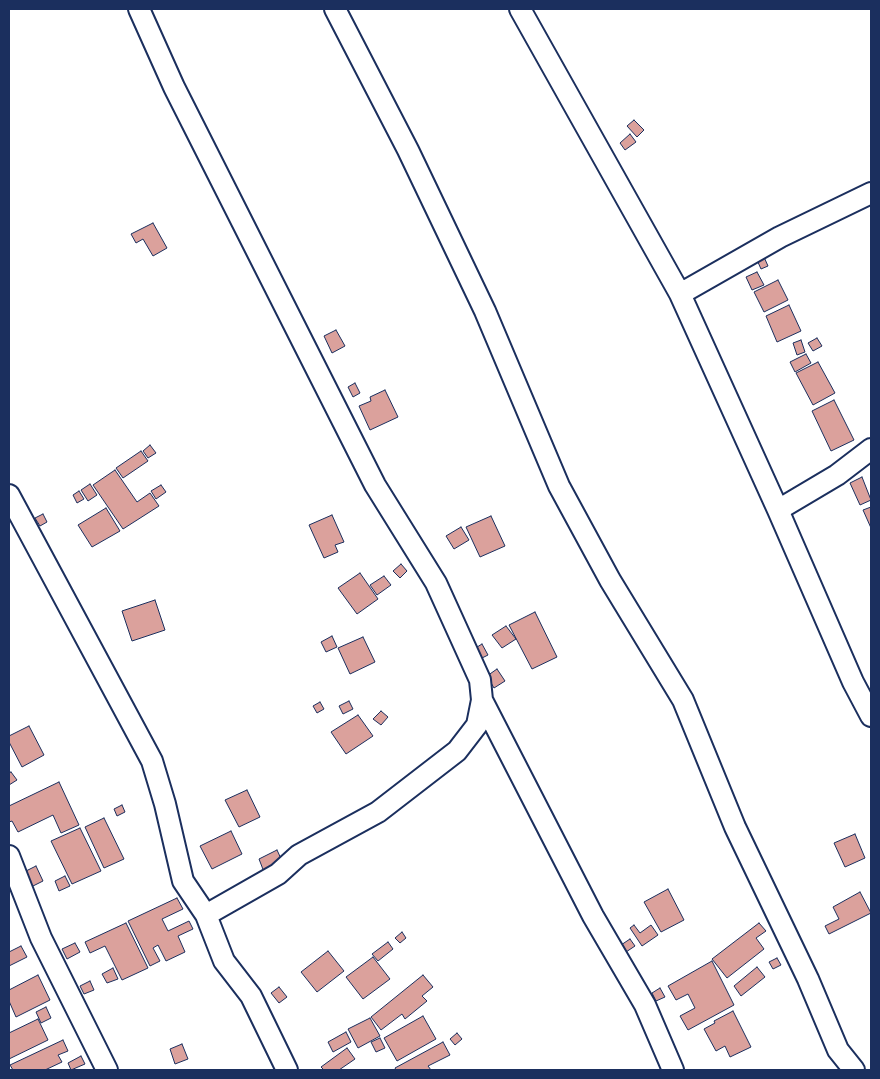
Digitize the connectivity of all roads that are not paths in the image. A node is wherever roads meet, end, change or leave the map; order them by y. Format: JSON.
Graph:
{"nodes":[{"id":1,"x":139,"y":9,"type":"edge"},
{"id":2,"x":335,"y":9,"type":"edge"},
{"id":3,"x":520,"y":9,"type":"edge"},
{"id":4,"x":871,"y":193,"type":"edge"},
{"id":5,"x":680,"y":294,"type":"junction"},
{"id":6,"x":871,"y":449,"type":"edge"},
{"id":7,"x":9,"y":495,"type":"edge"},
{"id":8,"x":778,"y":510,"type":"junction"},
{"id":9,"x":482,"y":700,"type":"junction"},
{"id":10,"x":871,"y":716,"type":"edge"},
{"id":11,"x":9,"y":856,"type":"edge"},
{"id":12,"x":206,"y":915,"type":"junction"},
{"id":13,"x":107,"y":1070,"type":"edge"},
{"id":14,"x":287,"y":1070,"type":"edge"},
{"id":15,"x":673,"y":1070,"type":"edge"},
{"id":16,"x":854,"y":1070,"type":"edge"}],
"edges":[{"from":1,"to":9,"type":"street"},
{"from":2,"to":16,"type":"street"},
{"from":3,"to":5,"type":"street"},
{"from":4,"to":5,"type":"street"},
{"from":5,"to":8,"type":"street"},
{"from":6,"to":8,"type":"street"},
{"from":7,"to":12,"type":"street"},
{"from":8,"to":10,"type":"street"},
{"from":9,"to":12,"type":"street"},
{"from":9,"to":15,"type":"street"},
{"from":11,"to":13,"type":"street"},
{"from":12,"to":14,"type":"street"}]}
